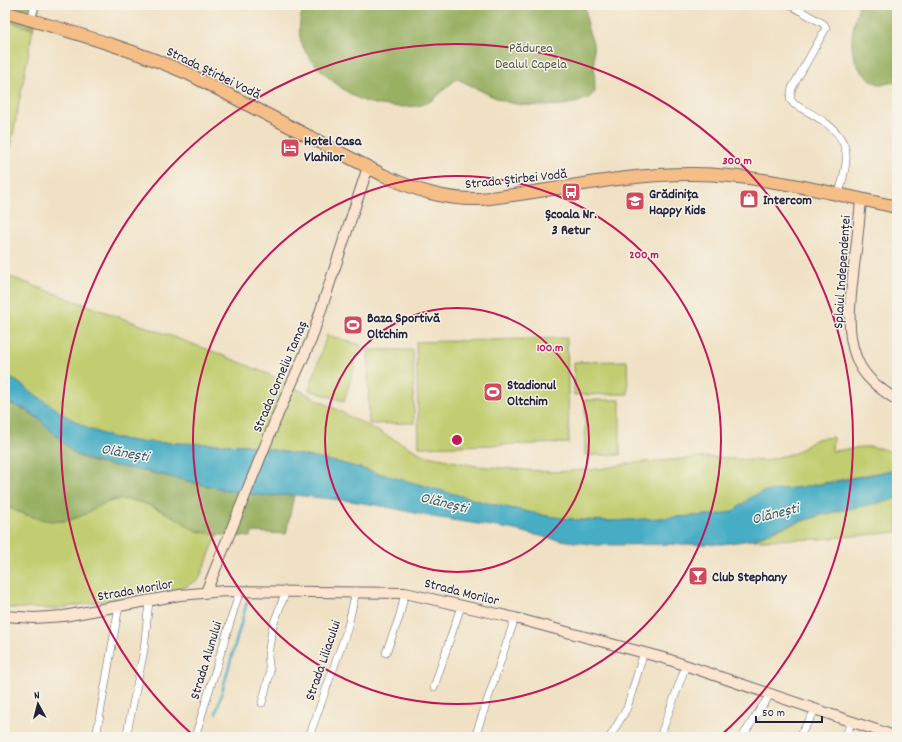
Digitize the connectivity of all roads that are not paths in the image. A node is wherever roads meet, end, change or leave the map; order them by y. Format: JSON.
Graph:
{"nodes":[{"id":1,"x":35,"y":5,"type":"edge"},
{"id":2,"x":790,"y":5,"type":"edge"},
{"id":3,"x":5,"y":12,"type":"edge"},
{"id":4,"x":31,"y":20,"type":"junction"},
{"id":5,"x":368,"y":167,"type":"junction"},
{"id":6,"x":839,"y":194,"type":"junction"},
{"id":7,"x":861,"y":200,"type":"junction"},
{"id":8,"x":897,"y":207,"type":"edge"},
{"id":9,"x":897,"y":400,"type":"edge"},
{"id":10,"x":240,"y":590,"type":"junction"},
{"id":11,"x":286,"y":591,"type":"junction"},
{"id":12,"x":356,"y":591,"type":"junction"},
{"id":13,"x":206,"y":592,"type":"junction"},
{"id":14,"x":405,"y":593,"type":"junction"},
{"id":15,"x":149,"y":601,"type":"junction"},
{"id":16,"x":119,"y":606,"type":"junction"},
{"id":17,"x":461,"y":606,"type":"junction"},
{"id":18,"x":5,"y":616,"type":"edge"},
{"id":19,"x":515,"y":618,"type":"junction"},
{"id":20,"x":644,"y":652,"type":"junction"},
{"id":21,"x":386,"y":653,"type":"dead end"},
{"id":22,"x":686,"y":664,"type":"junction"},
{"id":23,"x":434,"y":687,"type":"dead end"},
{"id":24,"x":771,"y":693,"type":"junction"},
{"id":25,"x":262,"y":703,"type":"dead end"},
{"id":26,"x":816,"y":709,"type":"junction"},
{"id":27,"x":852,"y":721,"type":"junction"},
{"id":28,"x":127,"y":733,"type":"dead end"},
{"id":29,"x":96,"y":737,"type":"edge"},
{"id":30,"x":195,"y":737,"type":"edge"},
{"id":31,"x":309,"y":737,"type":"edge"},
{"id":32,"x":475,"y":737,"type":"edge"},
{"id":33,"x":610,"y":737,"type":"edge"},
{"id":34,"x":660,"y":737,"type":"edge"},
{"id":35,"x":742,"y":737,"type":"edge"},
{"id":36,"x":799,"y":737,"type":"edge"},
{"id":37,"x":845,"y":737,"type":"edge"},
{"id":38,"x":897,"y":737,"type":"edge"}],
"edges":[{"from":1,"to":4,"type":"street"},
{"from":2,"to":6,"type":"street"},
{"from":3,"to":4,"type":"main road","name":"Strada Știrbei Vodă"},
{"from":4,"to":5,"type":"main road","name":"Strada Știrbei Vodă"},
{"from":5,"to":6,"type":"main road","name":"Strada Știrbei Vodă"},
{"from":5,"to":13,"type":"street","name":"Strada Corneliu Tamaș"},
{"from":6,"to":7,"type":"main road","name":"Strada Știrbei Vodă"},
{"from":7,"to":8,"type":"main road","name":"Strada Știrbei Vodă"},
{"from":7,"to":9,"type":"street","name":"Splaiul Independenței"},
{"from":10,"to":11,"type":"street","name":"Strada Morilor"},
{"from":10,"to":13,"type":"street","name":"Strada Morilor"},
{"from":10,"to":30,"type":"street","name":"Strada Alunului"},
{"from":11,"to":12,"type":"street","name":"Strada Morilor"},
{"from":11,"to":25,"type":"street"},
{"from":12,"to":14,"type":"street","name":"Strada Morilor"},
{"from":12,"to":31,"type":"street","name":"Strada Liliacului"},
{"from":13,"to":15,"type":"street","name":"Strada Morilor"},
{"from":14,"to":17,"type":"street","name":"Strada Morilor"},
{"from":14,"to":21,"type":"street"},
{"from":15,"to":16,"type":"street","name":"Strada Morilor"},
{"from":15,"to":28,"type":"street"},
{"from":16,"to":18,"type":"street","name":"Strada Morilor"},
{"from":16,"to":29,"type":"street"},
{"from":17,"to":19,"type":"street","name":"Strada Morilor"},
{"from":17,"to":23,"type":"street"},
{"from":19,"to":20,"type":"street","name":"Strada Morilor"},
{"from":19,"to":32,"type":"street"},
{"from":20,"to":22,"type":"street","name":"Strada Morilor"},
{"from":20,"to":33,"type":"street"},
{"from":22,"to":24,"type":"street","name":"Strada Morilor"},
{"from":22,"to":34,"type":"street"},
{"from":24,"to":26,"type":"street","name":"Strada Morilor"},
{"from":24,"to":35,"type":"street"},
{"from":26,"to":27,"type":"street","name":"Strada Morilor"},
{"from":26,"to":36,"type":"street"},
{"from":27,"to":37,"type":"street"},
{"from":27,"to":38,"type":"street","name":"Strada Morilor"}]}
